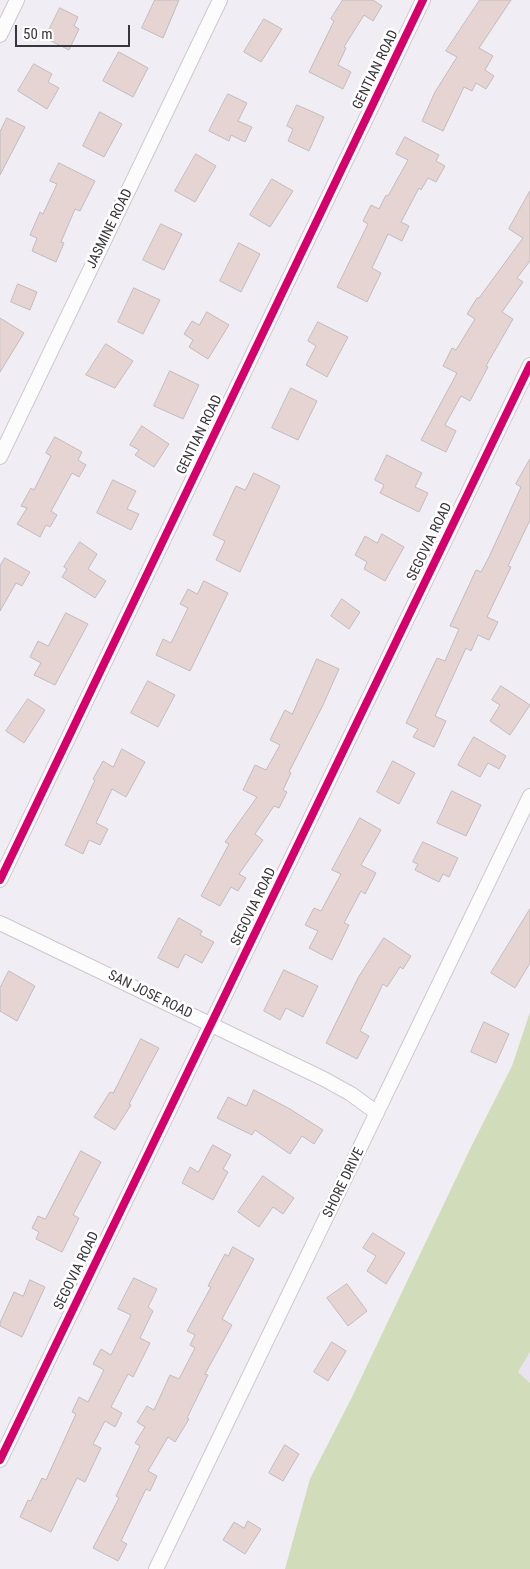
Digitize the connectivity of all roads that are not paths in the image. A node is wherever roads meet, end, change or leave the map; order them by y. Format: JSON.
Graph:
{"nodes":[{"id":1,"x":17,"y":0,"type":"edge"},
{"id":2,"x":220,"y":0,"type":"edge"},
{"id":3,"x":423,"y":0,"type":"edge"},
{"id":4,"x":0,"y":35,"type":"edge"},
{"id":5,"x":530,"y":365,"type":"edge"},
{"id":6,"x":0,"y":457,"type":"edge"},
{"id":7,"x":530,"y":796,"type":"edge"},
{"id":8,"x":0,"y":880,"type":"edge"},
{"id":9,"x":0,"y":923,"type":"edge"},
{"id":10,"x":211,"y":1025,"type":"junction"},
{"id":11,"x":377,"y":1113,"type":"junction"},
{"id":12,"x":0,"y":1460,"type":"edge"},
{"id":13,"x":156,"y":1569,"type":"edge"}],
"edges":[{"from":1,"to":4,"type":"street"},
{"from":2,"to":6,"type":"street","name":"JASMINE ROAD"},
{"from":3,"to":8,"type":"street","name":"GENTIAN ROAD"},
{"from":5,"to":10,"type":"street","name":"SEGOVIA ROAD"},
{"from":7,"to":11,"type":"street","name":"SHORE DRIVE"},
{"from":9,"to":10,"type":"street","name":"SAN JOSE ROAD"},
{"from":10,"to":11,"type":"street","name":"SAN JOSE ROAD"},
{"from":10,"to":12,"type":"street","name":"SEGOVIA ROAD"},
{"from":11,"to":13,"type":"street","name":"SHORE DRIVE"}]}
